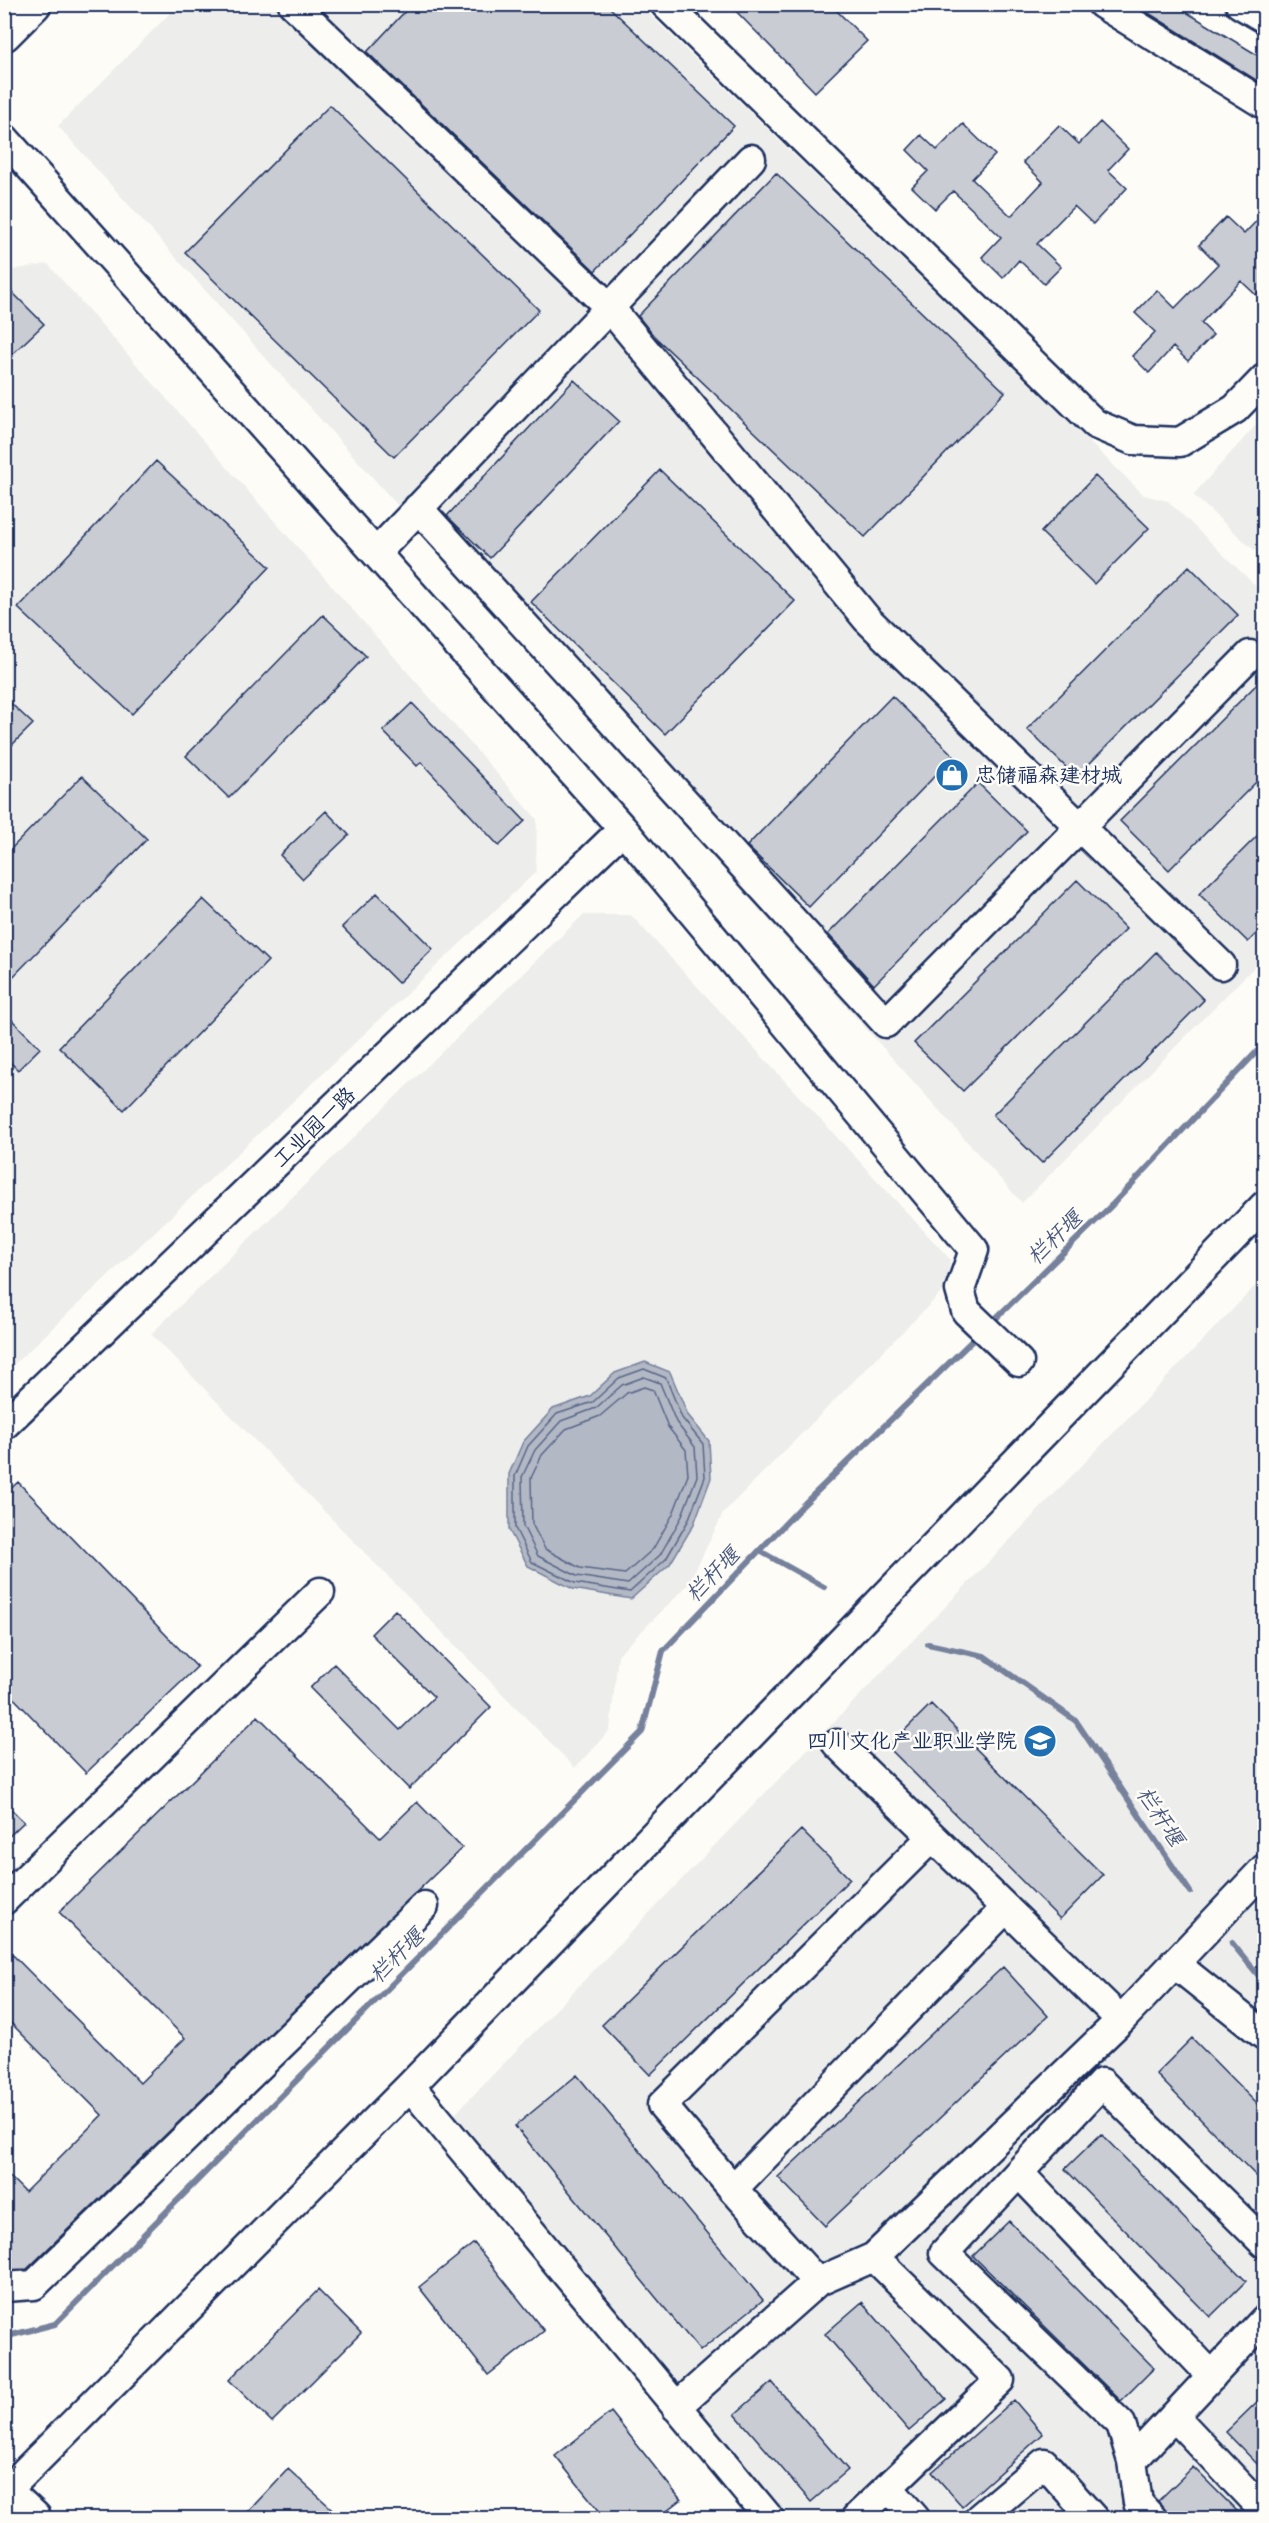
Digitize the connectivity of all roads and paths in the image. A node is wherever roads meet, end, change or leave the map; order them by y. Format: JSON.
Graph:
{"nodes":[{"id":1,"x":34,"y":4,"type":"edge"},
{"id":2,"x":293,"y":4,"type":"edge"},
{"id":3,"x":665,"y":4,"type":"edge"},
{"id":4,"x":1102,"y":4,"type":"edge"},
{"id":5,"x":1240,"y":4,"type":"edge"},
{"id":6,"x":1264,"y":18,"type":"edge"},
{"id":7,"x":4,"y":34,"type":"edge"},
{"id":8,"x":1264,"y":104,"type":"edge"},
{"id":9,"x":4,"y":138,"type":"edge"},
{"id":10,"x":751,"y":159,"type":"dead end"},
{"id":11,"x":610,"y":308,"type":"junction"},
{"id":12,"x":1264,"y":379,"type":"edge"},
{"id":13,"x":418,"y":508,"type":"junction"},
{"id":14,"x":376,"y":553,"type":"junction"},
{"id":15,"x":1250,"y":655,"type":"dead end"},
{"id":16,"x":1081,"y":826,"type":"junction"},
{"id":17,"x":623,"y":829,"type":"junction"},
{"id":18,"x":1221,"y":965,"type":"dead end"},
{"id":19,"x":1264,"y":1206,"type":"edge"},
{"id":20,"x":1010,"y":1352,"type":"dead end"},
{"id":21,"x":4,"y":1425,"type":"edge"},
{"id":22,"x":320,"y":1592,"type":"dead end"},
{"id":23,"x":837,"y":1744,"type":"dead end"},
{"id":24,"x":932,"y":1837,"type":"junction"},
{"id":25,"x":1264,"y":1869,"type":"edge"},
{"id":26,"x":4,"y":1900,"type":"edge"},
{"id":27,"x":424,"y":1906,"type":"dead end"},
{"id":28,"x":1006,"y":1908,"type":"junction"},
{"id":29,"x":1174,"y":1963,"type":"junction"},
{"id":30,"x":1121,"y":2020,"type":"junction"},
{"id":31,"x":1264,"y":2035,"type":"edge"},
{"id":32,"x":410,"y":2086,"type":"junction"},
{"id":33,"x":1018,"y":2173,"type":"junction"},
{"id":34,"x":733,"y":2189,"type":"junction"},
{"id":35,"x":1264,"y":2243,"type":"edge"},
{"id":36,"x":874,"y":2257,"type":"junction"},
{"id":37,"x":817,"y":2282,"type":"junction"},
{"id":38,"x":4,"y":2287,"type":"edge"},
{"id":39,"x":1263,"y":2326,"type":"edge"},
{"id":40,"x":1212,"y":2376,"type":"junction"},
{"id":41,"x":676,"y":2407,"type":"junction"},
{"id":42,"x":1174,"y":2416,"type":"junction"},
{"id":43,"x":1132,"y":2461,"type":"junction"},
{"id":44,"x":888,"y":2487,"type":"junction"},
{"id":45,"x":5,"y":2491,"type":"edge"},
{"id":46,"x":1264,"y":2511,"type":"edge"},
{"id":47,"x":34,"y":2518,"type":"edge"},
{"id":48,"x":769,"y":2518,"type":"edge"},
{"id":49,"x":856,"y":2518,"type":"edge"},
{"id":50,"x":915,"y":2518,"type":"edge"},
{"id":51,"x":979,"y":2518,"type":"edge"},
{"id":52,"x":1093,"y":2518,"type":"edge"},
{"id":53,"x":1152,"y":2518,"type":"edge"}],
"edges":[{"from":1,"to":7,"type":"main road"},
{"from":2,"to":11,"type":"street"},
{"from":3,"to":12,"type":"street"},
{"from":4,"to":8,"type":"street"},
{"from":5,"to":6,"type":"street"},
{"from":9,"to":14,"type":"street"},
{"from":10,"to":11,"type":"street"},
{"from":11,"to":13,"type":"street"},
{"from":11,"to":16,"type":"street"},
{"from":13,"to":14,"type":"street"},
{"from":13,"to":16,"type":"street"},
{"from":14,"to":17,"type":"street"},
{"from":15,"to":16,"type":"street"},
{"from":16,"to":18,"type":"street"},
{"from":17,"to":20,"type":"street"},
{"from":17,"to":21,"type":"street","name":"工业园一路"},
{"from":19,"to":32,"type":"street"},
{"from":22,"to":26,"type":"street"},
{"from":23,"to":24,"type":"street"},
{"from":24,"to":28,"type":"street"},
{"from":24,"to":34,"type":"street"},
{"from":25,"to":29,"type":"street"},
{"from":27,"to":38,"type":"street"},
{"from":28,"to":30,"type":"street"},
{"from":28,"to":34,"type":"street"},
{"from":29,"to":30,"type":"street"},
{"from":29,"to":31,"type":"street"},
{"from":30,"to":36,"type":"street"},
{"from":32,"to":41,"type":"street"},
{"from":32,"to":45,"type":"street"},
{"from":33,"to":35,"type":"street"},
{"from":33,"to":40,"type":"street"},
{"from":33,"to":43,"type":"street"},
{"from":34,"to":37,"type":"street"},
{"from":36,"to":37,"type":"street"},
{"from":36,"to":44,"type":"street"},
{"from":37,"to":41,"type":"street"},
{"from":39,"to":40,"type":"street"},
{"from":40,"to":42,"type":"street"},
{"from":41,"to":48,"type":"street"},
{"from":42,"to":43,"type":"street"},
{"from":42,"to":46,"type":"street"},
{"from":43,"to":53,"type":"street"},
{"from":44,"to":49,"type":"street"},
{"from":44,"to":50,"type":"street"},
{"from":45,"to":47,"type":"main road"},
{"from":51,"to":52,"type":"street"}]}
